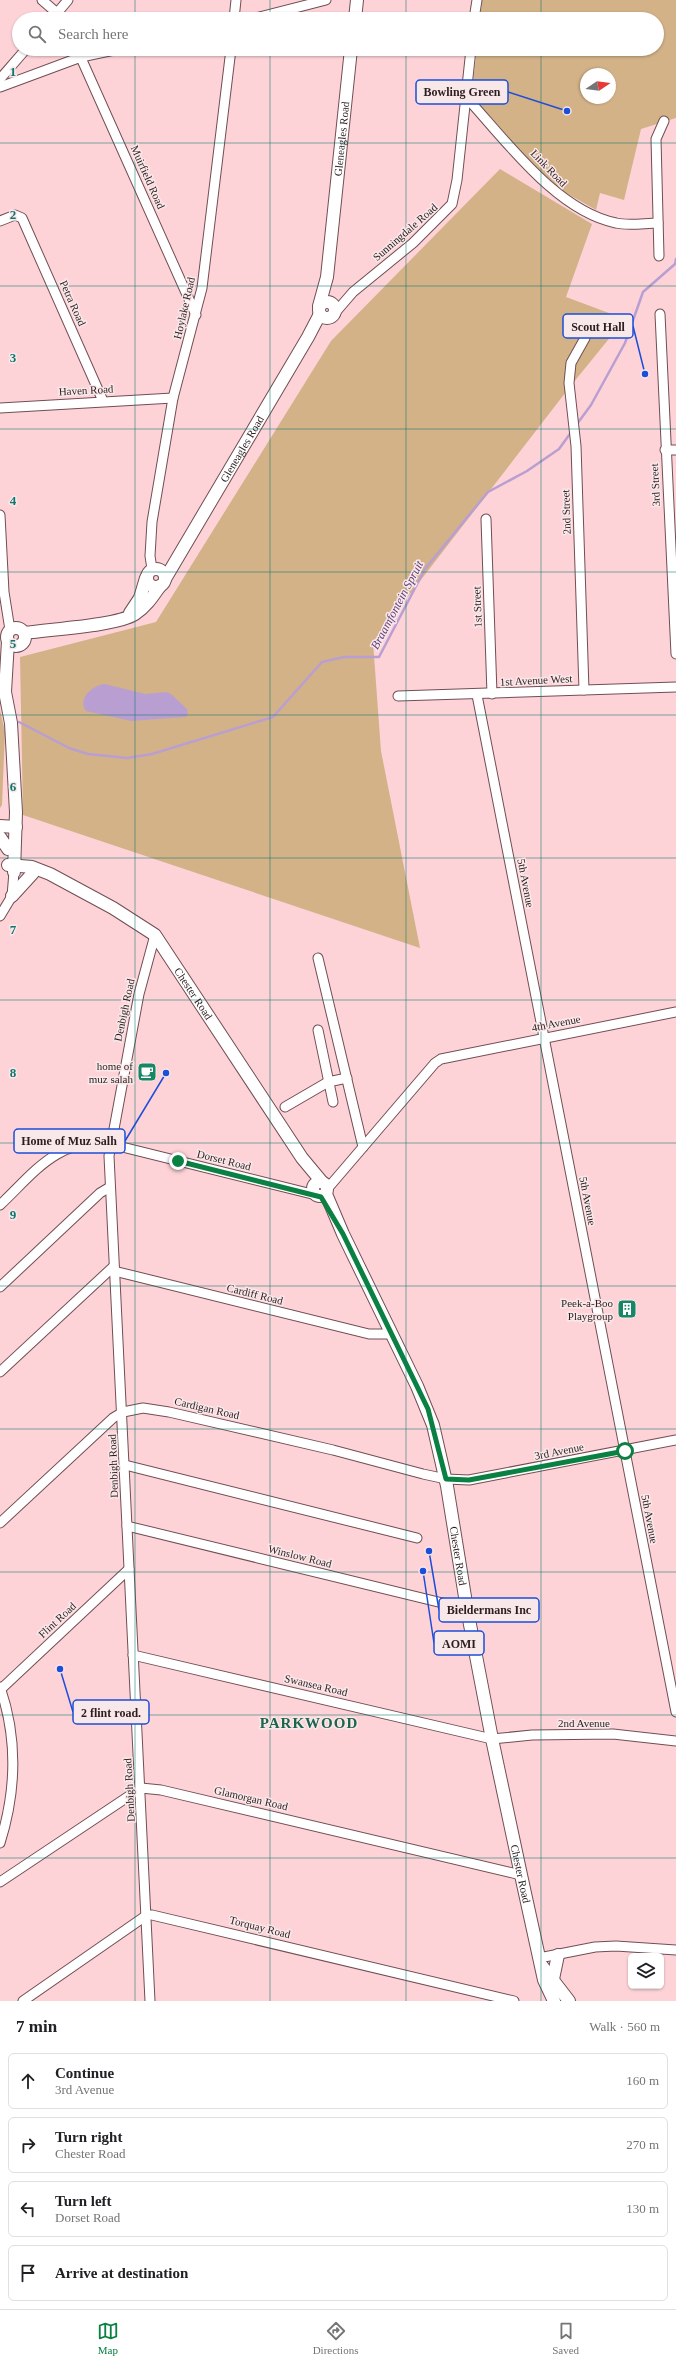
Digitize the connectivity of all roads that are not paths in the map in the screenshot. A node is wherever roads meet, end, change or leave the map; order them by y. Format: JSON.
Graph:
{"nodes":[{"id":1,"x":42,"y":0,"type":"edge"},
{"id":2,"x":68,"y":0,"type":"edge"},
{"id":3,"x":236,"y":0,"type":"edge"},
{"id":4,"x":326,"y":0,"type":"edge"},
{"id":5,"x":357,"y":0,"type":"edge"},
{"id":6,"x":477,"y":0,"type":"edge"},
{"id":7,"x":52,"y":12,"type":"edge"},
{"id":8,"x":60,"y":12,"type":"edge"},
{"id":9,"x":235,"y":12,"type":"edge"},
{"id":10,"x":279,"y":12,"type":"edge"},
{"id":11,"x":356,"y":12,"type":"edge"},
{"id":12,"x":475,"y":12,"type":"edge"},
{"id":13,"x":20,"y":56,"type":"edge"},
{"id":14,"x":72,"y":56,"type":"edge"},
{"id":15,"x":80,"y":56,"type":"edge"},
{"id":16,"x":230,"y":56,"type":"edge"},
{"id":17,"x":351,"y":56,"type":"edge"},
{"id":18,"x":470,"y":56,"type":"edge"},
{"id":19,"x":0,"y":79,"type":"edge"},
{"id":20,"x":0,"y":87,"type":"edge"},
{"id":21,"x":465,"y":96,"type":"junction"},
{"id":22,"x":664,"y":121,"type":"dead end"},
{"id":23,"x":0,"y":221,"type":"edge"},
{"id":24,"x":658,"y":223,"type":"junction"},
{"id":25,"x":659,"y":256,"type":"dead end"},
{"id":26,"x":327,"y":309,"type":"junction"},
{"id":27,"x":660,"y":314,"type":"dead end"},
{"id":28,"x":196,"y":315,"type":"junction"},
{"id":29,"x":585,"y":338,"type":"dead end"},
{"id":30,"x":173,"y":398,"type":"junction"},
{"id":31,"x":103,"y":401,"type":"junction"},
{"id":32,"x":0,"y":408,"type":"edge"},
{"id":33,"x":665,"y":450,"type":"junction"},
{"id":34,"x":676,"y":450,"type":"edge"},
{"id":35,"x":0,"y":515,"type":"edge"},
{"id":36,"x":486,"y":519,"type":"dead end"},
{"id":37,"x":175,"y":561,"type":"junction"},
{"id":38,"x":152,"y":572,"type":"junction"},
{"id":39,"x":162,"y":583,"type":"junction"},
{"id":40,"x":124,"y":617,"type":"junction"},
{"id":41,"x":25,"y":633,"type":"junction"},
{"id":42,"x":9,"y":635,"type":"junction"},
{"id":43,"x":20,"y":646,"type":"junction"},
{"id":44,"x":676,"y":654,"type":"edge"},
{"id":45,"x":7,"y":661,"type":"junction"},
{"id":46,"x":676,"y":687,"type":"edge"},
{"id":47,"x":584,"y":690,"type":"junction"},
{"id":48,"x":492,"y":694,"type":"junction"},
{"id":49,"x":477,"y":695,"type":"junction"},
{"id":50,"x":398,"y":696,"type":"dead end"},
{"id":51,"x":8,"y":827,"type":"edge"},
{"id":52,"x":0,"y":837,"type":"edge"},
{"id":53,"x":12,"y":844,"type":"junction"},
{"id":54,"x":11,"y":868,"type":"junction"},
{"id":55,"x":36,"y":871,"type":"junction"},
{"id":56,"x":9,"y":901,"type":"junction"},
{"id":57,"x":0,"y":916,"type":"edge"},
{"id":58,"x":155,"y":935,"type":"junction"},
{"id":59,"x":318,"y":958,"type":"dead end"},
{"id":60,"x":676,"y":1012,"type":"edge"},
{"id":61,"x":318,"y":1030,"type":"dead end"},
{"id":62,"x":544,"y":1037,"type":"junction"},
{"id":63,"x":347,"y":1078,"type":"junction"},
{"id":64,"x":328,"y":1082,"type":"junction"},
{"id":65,"x":333,"y":1102,"type":"dead end"},
{"id":66,"x":285,"y":1107,"type":"dead end"},
{"id":67,"x":110,"y":1144,"type":"junction"},
{"id":68,"x":363,"y":1147,"type":"junction"},
{"id":69,"x":110,"y":1187,"type":"junction"},
{"id":70,"x":321,"y":1189,"type":"junction"},
{"id":71,"x":0,"y":1205,"type":"edge"},
{"id":72,"x":114,"y":1269,"type":"junction"},
{"id":73,"x":0,"y":1287,"type":"edge"},
{"id":74,"x":392,"y":1334,"type":"junction"},
{"id":75,"x":0,"y":1372,"type":"edge"},
{"id":76,"x":123,"y":1412,"type":"junction"},
{"id":77,"x":676,"y":1440,"type":"edge"},
{"id":78,"x":625,"y":1451,"type":"junction"},
{"id":79,"x":125,"y":1465,"type":"junction"},
{"id":80,"x":446,"y":1479,"type":"junction"},
{"id":81,"x":0,"y":1523,"type":"edge"},
{"id":82,"x":127,"y":1526,"type":"junction"},
{"id":83,"x":417,"y":1538,"type":"dead end"},
{"id":84,"x":129,"y":1569,"type":"junction"},
{"id":85,"x":467,"y":1609,"type":"junction"},
{"id":86,"x":133,"y":1655,"type":"junction"},
{"id":87,"x":0,"y":1688,"type":"edge"},
{"id":88,"x":676,"y":1712,"type":"edge"},
{"id":89,"x":492,"y":1739,"type":"junction"},
{"id":90,"x":676,"y":1741,"type":"edge"},
{"id":91,"x":141,"y":1788,"type":"junction"},
{"id":92,"x":0,"y":1843,"type":"edge"},
{"id":93,"x":521,"y":1875,"type":"junction"},
{"id":94,"x":0,"y":1882,"type":"edge"},
{"id":95,"x":147,"y":1915,"type":"junction"},
{"id":96,"x":676,"y":1950,"type":"edge"},
{"id":97,"x":558,"y":1955,"type":"junction"},
{"id":98,"x":539,"y":1961,"type":"junction"},
{"id":99,"x":553,"y":1979,"type":"junction"},
{"id":100,"x":23,"y":2001,"type":"edge"},
{"id":101,"x":150,"y":2001,"type":"edge"},
{"id":102,"x":514,"y":2001,"type":"edge"},
{"id":103,"x":554,"y":2001,"type":"edge"},
{"id":104,"x":569,"y":2001,"type":"edge"}],
"edges":[{"from":1,"to":7,"type":"street"},
{"from":2,"to":8,"type":"street"},
{"from":3,"to":9,"type":"street"},
{"from":4,"to":10,"type":"street"},
{"from":5,"to":11,"type":"street"},
{"from":6,"to":12,"type":"street"},
{"from":13,"to":19,"type":"street"},
{"from":14,"to":20,"type":"street"},
{"from":15,"to":28,"type":"street","name":"Muirfield Road"},
{"from":16,"to":28,"type":"street","name":"Hoylake Road"},
{"from":17,"to":26,"type":"street","name":"Gleneagles Road"},
{"from":18,"to":21,"type":"street","name":"Sunningdale Road"},
{"from":21,"to":24,"type":"street","name":"Link Road"},
{"from":21,"to":26,"type":"street","name":"Sunningdale Road"},
{"from":22,"to":24,"type":"street"},
{"from":23,"to":31,"type":"street","name":"Petra Road"},
{"from":24,"to":25,"type":"street"},
{"from":26,"to":37,"type":"street","name":"Gleneagles Road"},
{"from":27,"to":33,"type":"street","name":"3rd Street"},
{"from":28,"to":30,"type":"street","name":"Hoylake Road"},
{"from":29,"to":47,"type":"street","name":"2nd Street"},
{"from":30,"to":31,"type":"street","name":"Haven Road"},
{"from":30,"to":38,"type":"street","name":"Hoylake Road"},
{"from":31,"to":32,"type":"street","name":"Haven Road"},
{"from":33,"to":34,"type":"street"},
{"from":33,"to":44,"type":"street","name":"3rd Street"},
{"from":35,"to":42,"type":"street"},
{"from":36,"to":48,"type":"street","name":"1st Street"},
{"from":37,"to":38,"type":"street"},
{"from":37,"to":39,"type":"street","name":"Gleneagles Road"},
{"from":38,"to":39,"type":"street"},
{"from":38,"to":39,"type":"street"},
{"from":38,"to":40,"type":"street"},
{"from":39,"to":40,"type":"street","name":"Gleneagles Road"},
{"from":40,"to":41,"type":"street","name":"Gleneagles Road"},
{"from":41,"to":42,"type":"street"},
{"from":41,"to":43,"type":"street"},
{"from":42,"to":43,"type":"street"},
{"from":42,"to":45,"type":"street"},
{"from":43,"to":45,"type":"street"},
{"from":45,"to":51,"type":"street"},
{"from":46,"to":47,"type":"street","name":"1st Avenue West"},
{"from":47,"to":48,"type":"street","name":"1st Avenue West"},
{"from":48,"to":49,"type":"street","name":"1st Avenue West"},
{"from":49,"to":50,"type":"street","name":"1st Avenue West"},
{"from":49,"to":62,"type":"street","name":"5th Avenue"},
{"from":51,"to":53,"type":"street"},
{"from":52,"to":53,"type":"street"},
{"from":53,"to":54,"type":"street"},
{"from":53,"to":55,"type":"street"},
{"from":54,"to":55,"type":"street","name":"Chester Road"},
{"from":54,"to":56,"type":"street"},
{"from":55,"to":56,"type":"street"},
{"from":55,"to":58,"type":"street","name":"Chester Road"},
{"from":56,"to":57,"type":"street"},
{"from":58,"to":67,"type":"street","name":"Denbigh Road"},
{"from":58,"to":70,"type":"street","name":"Chester Road"},
{"from":59,"to":63,"type":"street"},
{"from":60,"to":62,"type":"street","name":"4th Avenue"},
{"from":61,"to":64,"type":"street"},
{"from":62,"to":68,"type":"street","name":"4th Avenue"},
{"from":62,"to":78,"type":"street","name":"5th Avenue"},
{"from":63,"to":64,"type":"street"},
{"from":63,"to":68,"type":"street"},
{"from":64,"to":65,"type":"street"},
{"from":64,"to":66,"type":"street"},
{"from":67,"to":69,"type":"street","name":"Denbigh Road"},
{"from":67,"to":70,"type":"street","name":"Dorset Road"},
{"from":67,"to":71,"type":"street","name":"Dorset Road"},
{"from":68,"to":70,"type":"street"},
{"from":69,"to":72,"type":"street","name":"Denbigh Road"},
{"from":69,"to":73,"type":"street"},
{"from":70,"to":74,"type":"street","name":"Chester Road"},
{"from":72,"to":74,"type":"street","name":"Cardiff Road"},
{"from":72,"to":75,"type":"street"},
{"from":72,"to":76,"type":"street","name":"Denbigh Road"},
{"from":74,"to":80,"type":"street","name":"Chester Road"},
{"from":76,"to":79,"type":"street","name":"Denbigh Road"},
{"from":76,"to":80,"type":"street","name":"Cardigan Road"},
{"from":76,"to":81,"type":"street","name":"Cardigan Road"},
{"from":77,"to":78,"type":"street","name":"3rd Avenue"},
{"from":78,"to":80,"type":"street","name":"3rd Avenue"},
{"from":78,"to":88,"type":"street","name":"5th Avenue"},
{"from":79,"to":82,"type":"street","name":"Denbigh Road"},
{"from":79,"to":83,"type":"street"},
{"from":80,"to":85,"type":"street","name":"Chester Road"},
{"from":82,"to":84,"type":"street","name":"Denbigh Road"},
{"from":82,"to":85,"type":"street","name":"Winslow Road"},
{"from":84,"to":86,"type":"street","name":"Denbigh Road"},
{"from":84,"to":87,"type":"street","name":"Flint Road"},
{"from":85,"to":89,"type":"street","name":"Chester Road"},
{"from":86,"to":89,"type":"street","name":"Swansea Road"},
{"from":86,"to":91,"type":"street","name":"Denbigh Road"},
{"from":87,"to":92,"type":"street"},
{"from":89,"to":90,"type":"street","name":"2nd Avenue"},
{"from":89,"to":93,"type":"street","name":"Chester Road"},
{"from":91,"to":93,"type":"street","name":"Glamorgan Road"},
{"from":91,"to":94,"type":"street"},
{"from":91,"to":95,"type":"street","name":"Denbigh Road"},
{"from":93,"to":98,"type":"street","name":"Chester Road"},
{"from":95,"to":100,"type":"street"},
{"from":95,"to":101,"type":"street","name":"Denbigh Road"},
{"from":95,"to":102,"type":"street","name":"Torquay Road"},
{"from":96,"to":97,"type":"street"},
{"from":97,"to":98,"type":"street"},
{"from":97,"to":99,"type":"street"},
{"from":98,"to":99,"type":"street","name":"Chester Road"},
{"from":98,"to":103,"type":"street","name":"Chester Road"},
{"from":99,"to":104,"type":"street","name":"Chester Road"}]}
